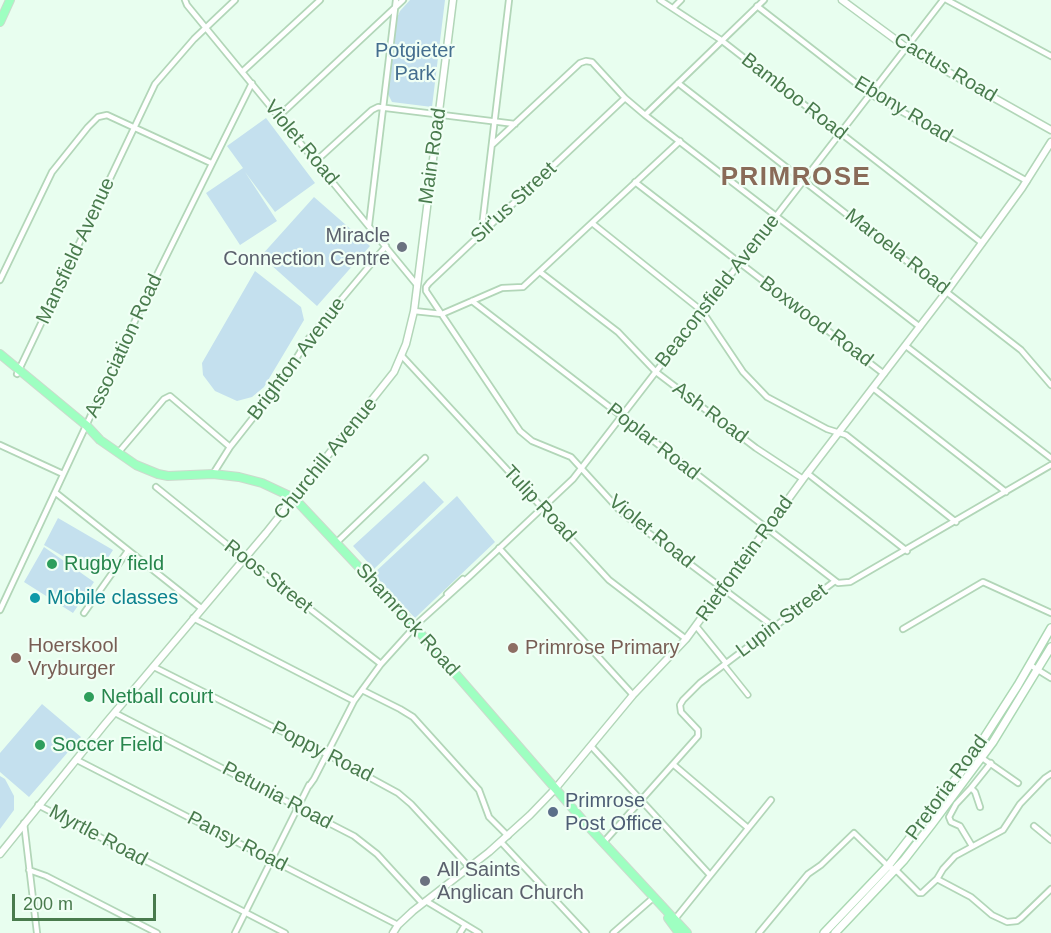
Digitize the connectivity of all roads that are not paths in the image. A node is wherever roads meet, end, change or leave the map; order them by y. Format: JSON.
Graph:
{"nodes":[{"id":1,"x":10,"y":0,"type":"edge"},
{"id":2,"x":185,"y":0,"type":"edge"},
{"id":3,"x":235,"y":0,"type":"edge"},
{"id":4,"x":320,"y":0,"type":"edge"},
{"id":5,"x":396,"y":0,"type":"edge"},
{"id":6,"x":403,"y":0,"type":"edge"},
{"id":7,"x":453,"y":0,"type":"edge"},
{"id":8,"x":509,"y":0,"type":"edge"},
{"id":9,"x":660,"y":0,"type":"edge"},
{"id":10,"x":681,"y":0,"type":"edge"},
{"id":11,"x":764,"y":0,"type":"edge"},
{"id":12,"x":842,"y":0,"type":"edge"},
{"id":13,"x":945,"y":0,"type":"edge"},
{"id":14,"x":757,"y":6,"type":"junction"},
{"id":15,"x":395,"y":7,"type":"junction"},
{"id":16,"x":673,"y":8,"type":"junction"},
{"id":17,"x":0,"y":22,"type":"edge"},
{"id":18,"x":206,"y":27,"type":"junction"},
{"id":19,"x":721,"y":40,"type":"junction"},
{"id":20,"x":906,"y":48,"type":"junction"},
{"id":21,"x":1051,"y":56,"type":"edge"},
{"id":22,"x":242,"y":72,"type":"junction"},
{"id":23,"x":252,"y":83,"type":"junction"},
{"id":24,"x":678,"y":83,"type":"junction"},
{"id":25,"x":870,"y":94,"type":"junction"},
{"id":26,"x":625,"y":98,"type":"junction"},
{"id":27,"x":382,"y":106,"type":"junction"},
{"id":28,"x":439,"y":114,"type":"junction"},
{"id":29,"x":645,"y":115,"type":"junction"},
{"id":30,"x":279,"y":116,"type":"junction"},
{"id":31,"x":494,"y":120,"type":"junction"},
{"id":32,"x":515,"y":124,"type":"junction"},
{"id":33,"x":134,"y":128,"type":"junction"},
{"id":34,"x":1051,"y":129,"type":"edge"},
{"id":35,"x":840,"y":133,"type":"junction"},
{"id":36,"x":680,"y":141,"type":"junction"},
{"id":37,"x":1051,"y":142,"type":"edge"},
{"id":38,"x":492,"y":145,"type":"junction"},
{"id":39,"x":316,"y":161,"type":"junction"},
{"id":40,"x":211,"y":163,"type":"junction"},
{"id":41,"x":804,"y":179,"type":"junction"},
{"id":42,"x":1027,"y":181,"type":"junction"},
{"id":43,"x":635,"y":182,"type":"junction"},
{"id":44,"x":776,"y":216,"type":"junction"},
{"id":45,"x":592,"y":223,"type":"junction"},
{"id":46,"x":369,"y":225,"type":"junction"},
{"id":47,"x":481,"y":234,"type":"junction"},
{"id":48,"x":982,"y":243,"type":"junction"},
{"id":49,"x":386,"y":246,"type":"junction"},
{"id":50,"x":739,"y":263,"type":"junction"},
{"id":51,"x":405,"y":271,"type":"junction"},
{"id":52,"x":540,"y":272,"type":"junction"},
{"id":53,"x":400,"y":275,"type":"dead end"},
{"id":54,"x":0,"y":280,"type":"edge"},
{"id":55,"x":417,"y":285,"type":"junction"},
{"id":56,"x":947,"y":291,"type":"junction"},
{"id":57,"x":472,"y":302,"type":"junction"},
{"id":58,"x":414,"y":311,"type":"junction"},
{"id":59,"x":702,"y":311,"type":"junction"},
{"id":60,"x":442,"y":314,"type":"junction"},
{"id":61,"x":920,"y":327,"type":"junction"},
{"id":62,"x":906,"y":345,"type":"junction"},
{"id":63,"x":0,"y":354,"type":"edge"},
{"id":64,"x":402,"y":356,"type":"junction"},
{"id":65,"x":0,"y":360,"type":"edge"},
{"id":66,"x":19,"y":372,"type":"junction"},
{"id":67,"x":656,"y":372,"type":"junction"},
{"id":68,"x":884,"y":374,"type":"junction"},
{"id":69,"x":1051,"y":385,"type":"edge"},
{"id":70,"x":873,"y":388,"type":"junction"},
{"id":71,"x":621,"y":417,"type":"junction"},
{"id":72,"x":88,"y":428,"type":"junction"},
{"id":73,"x":838,"y":433,"type":"junction"},
{"id":74,"x":0,"y":444,"type":"edge"},
{"id":75,"x":230,"y":447,"type":"junction"},
{"id":76,"x":118,"y":453,"type":"junction"},
{"id":77,"x":425,"y":458,"type":"dead end"},
{"id":78,"x":1051,"y":458,"type":"edge"},
{"id":79,"x":1051,"y":465,"type":"edge"},
{"id":80,"x":582,"y":467,"type":"junction"},
{"id":81,"x":807,"y":473,"type":"junction"},
{"id":82,"x":63,"y":474,"type":"junction"},
{"id":83,"x":213,"y":474,"type":"junction"},
{"id":84,"x":803,"y":479,"type":"junction"},
{"id":85,"x":156,"y":487,"type":"dead end"},
{"id":86,"x":1006,"y":492,"type":"junction"},
{"id":87,"x":56,"y":493,"type":"junction"},
{"id":88,"x":294,"y":498,"type":"junction"},
{"id":89,"x":543,"y":509,"type":"junction"},
{"id":90,"x":956,"y":522,"type":"junction"},
{"id":91,"x":768,"y":530,"type":"junction"},
{"id":92,"x":336,"y":543,"type":"junction"},
{"id":93,"x":500,"y":548,"type":"junction"},
{"id":94,"x":907,"y":551,"type":"junction"},
{"id":95,"x":127,"y":552,"type":"junction"},
{"id":96,"x":244,"y":558,"type":"junction"},
{"id":97,"x":835,"y":581,"type":"junction"},
{"id":98,"x":724,"y":590,"type":"junction"},
{"id":99,"x":201,"y":608,"type":"junction"},
{"id":100,"x":0,"y":610,"type":"edge"},
{"id":101,"x":84,"y":613,"type":"dead end"},
{"id":102,"x":1051,"y":613,"type":"edge"},
{"id":103,"x":193,"y":618,"type":"junction"},
{"id":104,"x":696,"y":626,"type":"junction"},
{"id":105,"x":414,"y":627,"type":"junction"},
{"id":106,"x":774,"y":627,"type":"junction"},
{"id":107,"x":1051,"y":628,"type":"edge"},
{"id":108,"x":903,"y":629,"type":"dead end"},
{"id":109,"x":686,"y":639,"type":"junction"},
{"id":110,"x":1051,"y":647,"type":"edge"},
{"id":111,"x":381,"y":664,"type":"junction"},
{"id":112,"x":725,"y":664,"type":"junction"},
{"id":113,"x":1030,"y":665,"type":"junction"},
{"id":114,"x":154,"y":667,"type":"junction"},
{"id":115,"x":1037,"y":670,"type":"junction"},
{"id":116,"x":1051,"y":678,"type":"edge"},
{"id":117,"x":363,"y":690,"type":"junction"},
{"id":118,"x":633,"y":695,"type":"junction"},
{"id":119,"x":748,"y":695,"type":"dead end"},
{"id":120,"x":354,"y":701,"type":"junction"},
{"id":121,"x":115,"y":713,"type":"junction"},
{"id":122,"x":591,"y":746,"type":"junction"},
{"id":123,"x":326,"y":754,"type":"junction"},
{"id":124,"x":979,"y":755,"type":"junction"},
{"id":125,"x":76,"y":760,"type":"junction"},
{"id":126,"x":991,"y":763,"type":"junction"},
{"id":127,"x":674,"y":765,"type":"junction"},
{"id":128,"x":1051,"y":774,"type":"edge"},
{"id":129,"x":1018,"y":783,"type":"dead end"},
{"id":130,"x":971,"y":788,"type":"junction"},
{"id":131,"x":555,"y":789,"type":"junction"},
{"id":132,"x":642,"y":800,"type":"junction"},
{"id":133,"x":771,"y":800,"type":"dead end"},
{"id":134,"x":953,"y":802,"type":"junction"},
{"id":135,"x":38,"y":805,"type":"junction"},
{"id":136,"x":298,"y":807,"type":"junction"},
{"id":137,"x":980,"y":807,"type":"dead end"},
{"id":138,"x":24,"y":823,"type":"junction"},
{"id":139,"x":1034,"y":826,"type":"dead end"},
{"id":140,"x":748,"y":828,"type":"junction"},
{"id":141,"x":508,"y":836,"type":"junction"},
{"id":142,"x":1051,"y":840,"type":"edge"},
{"id":143,"x":501,"y":842,"type":"junction"},
{"id":144,"x":603,"y":843,"type":"junction"},
{"id":145,"x":972,"y":846,"type":"junction"},
{"id":146,"x":1,"y":850,"type":"edge"},
{"id":147,"x":272,"y":860,"type":"junction"},
{"id":148,"x":469,"y":867,"type":"junction"},
{"id":149,"x":891,"y":868,"type":"junction"},
{"id":150,"x":29,"y":870,"type":"junction"},
{"id":151,"x":711,"y":875,"type":"junction"},
{"id":152,"x":937,"y":879,"type":"junction"},
{"id":153,"x":1050,"y":893,"type":"edge"},
{"id":154,"x":653,"y":898,"type":"junction"},
{"id":155,"x":424,"y":902,"type":"junction"},
{"id":156,"x":665,"y":911,"type":"junction"},
{"id":157,"x":245,"y":912,"type":"junction"},
{"id":158,"x":675,"y":919,"type":"junction"},
{"id":159,"x":398,"y":925,"type":"junction"},
{"id":160,"x":465,"y":925,"type":"junction"},
{"id":161,"x":37,"y":933,"type":"edge"},
{"id":162,"x":157,"y":933,"type":"edge"},
{"id":163,"x":235,"y":933,"type":"edge"},
{"id":164,"x":285,"y":933,"type":"edge"},
{"id":165,"x":393,"y":933,"type":"edge"},
{"id":166,"x":460,"y":933,"type":"edge"},
{"id":167,"x":479,"y":933,"type":"edge"},
{"id":168,"x":586,"y":933,"type":"edge"},
{"id":169,"x":613,"y":933,"type":"edge"},
{"id":170,"x":680,"y":933,"type":"edge"},
{"id":171,"x":687,"y":933,"type":"edge"},
{"id":172,"x":759,"y":933,"type":"edge"},
{"id":173,"x":824,"y":933,"type":"edge"},
{"id":174,"x":835,"y":933,"type":"edge"}],
"edges":[{"from":1,"to":17,"type":"main road"},
{"from":2,"to":18,"type":"street","name":"Violet Road"},
{"from":3,"to":18,"type":"street","name":"Mansfield Avenue"},
{"from":4,"to":22,"type":"street"},
{"from":5,"to":15,"type":"street"},
{"from":6,"to":15,"type":"street"},
{"from":7,"to":28,"type":"street","name":"Main Road"},
{"from":8,"to":31,"type":"street"},
{"from":9,"to":16,"type":"street","name":"Bamboo Road"},
{"from":10,"to":16,"type":"street"},
{"from":11,"to":14,"type":"street"},
{"from":12,"to":20,"type":"street","name":"Cactus Road"},
{"from":13,"to":20,"type":"street","name":"Beaconsfield Avenue"},
{"from":13,"to":21,"type":"street"},
{"from":14,"to":19,"type":"street"},
{"from":14,"to":25,"type":"street","name":"Ebony Road"},
{"from":15,"to":27,"type":"street"},
{"from":15,"to":30,"type":"street"},
{"from":16,"to":19,"type":"street","name":"Bamboo Road"},
{"from":18,"to":22,"type":"street","name":"Violet Road"},
{"from":18,"to":33,"type":"street","name":"Mansfield Avenue"},
{"from":19,"to":24,"type":"street"},
{"from":19,"to":35,"type":"street","name":"Bamboo Road"},
{"from":20,"to":25,"type":"street","name":"Beaconsfield Avenue"},
{"from":20,"to":34,"type":"street","name":"Cactus Road"},
{"from":22,"to":23,"type":"street","name":"Violet Road"},
{"from":23,"to":30,"type":"street","name":"Violet Road"},
{"from":23,"to":40,"type":"street","name":"Association Road"},
{"from":24,"to":29,"type":"street"},
{"from":24,"to":41,"type":"street","name":"Maroela Road"},
{"from":25,"to":35,"type":"street","name":"Beaconsfield Avenue"},
{"from":25,"to":42,"type":"street","name":"Ebony Road"},
{"from":26,"to":29,"type":"street"},
{"from":26,"to":32,"type":"street"},
{"from":26,"to":47,"type":"street","name":"Sir'us Street"},
{"from":27,"to":28,"type":"street"},
{"from":27,"to":39,"type":"street"},
{"from":27,"to":46,"type":"street"},
{"from":28,"to":31,"type":"street"},
{"from":28,"to":55,"type":"street","name":"Main Road"},
{"from":29,"to":36,"type":"street"},
{"from":30,"to":39,"type":"street","name":"Violet Road"},
{"from":31,"to":32,"type":"street"},
{"from":31,"to":38,"type":"street"},
{"from":32,"to":38,"type":"street"},
{"from":33,"to":40,"type":"street"},
{"from":33,"to":54,"type":"street"},
{"from":33,"to":66,"type":"street","name":"Mansfield Avenue"},
{"from":35,"to":41,"type":"street","name":"Beaconsfield Avenue"},
{"from":35,"to":48,"type":"street","name":"Bamboo Road"},
{"from":36,"to":43,"type":"street"},
{"from":36,"to":44,"type":"street"},
{"from":37,"to":42,"type":"street","name":"Rietfontein Road"},
{"from":38,"to":47,"type":"street"},
{"from":39,"to":46,"type":"street","name":"Violet Road"},
{"from":40,"to":72,"type":"street","name":"Association Road"},
{"from":41,"to":44,"type":"street","name":"Beaconsfield Avenue"},
{"from":41,"to":56,"type":"street","name":"Maroela Road"},
{"from":42,"to":48,"type":"street","name":"Rietfontein Road"},
{"from":43,"to":45,"type":"street"},
{"from":43,"to":50,"type":"street","name":"Boxwood Road"},
{"from":44,"to":50,"type":"street","name":"Beaconsfield Avenue"},
{"from":44,"to":61,"type":"street"},
{"from":45,"to":52,"type":"street"},
{"from":45,"to":59,"type":"street"},
{"from":46,"to":49,"type":"street","name":"Violet Road"},
{"from":47,"to":60,"type":"street","name":"Sir'us Street"},
{"from":48,"to":56,"type":"street","name":"Rietfontein Road"},
{"from":49,"to":51,"type":"street","name":"Violet Road"},
{"from":49,"to":75,"type":"street","name":"Brighton Avenue"},
{"from":50,"to":59,"type":"street","name":"Beaconsfield Avenue"},
{"from":50,"to":68,"type":"street","name":"Boxwood Road"},
{"from":51,"to":53,"type":"street"},
{"from":51,"to":55,"type":"street","name":"Violet Road"},
{"from":52,"to":57,"type":"street"},
{"from":52,"to":67,"type":"street","name":"Ash Road"},
{"from":55,"to":58,"type":"street","name":"Main Road"},
{"from":56,"to":61,"type":"street","name":"Rietfontein Road"},
{"from":56,"to":69,"type":"street","name":"Maroela Road"},
{"from":57,"to":60,"type":"street"},
{"from":57,"to":71,"type":"street","name":"Poplar Road"},
{"from":58,"to":60,"type":"street"},
{"from":58,"to":64,"type":"street","name":"Churchill Avenue"},
{"from":59,"to":67,"type":"street","name":"Beaconsfield Avenue"},
{"from":59,"to":73,"type":"street"},
{"from":60,"to":80,"type":"street","name":"Violet Road"},
{"from":61,"to":62,"type":"street","name":"Rietfontein Road"},
{"from":62,"to":68,"type":"street","name":"Rietfontein Road"},
{"from":62,"to":78,"type":"street"},
{"from":63,"to":66,"type":"main road","name":"Shamrock Road"},
{"from":64,"to":88,"type":"street","name":"Churchill Avenue"},
{"from":64,"to":89,"type":"street","name":"Tulip Road"},
{"from":65,"to":66,"type":"main road","name":"Shamrock Road"},
{"from":66,"to":72,"type":"main road","name":"Shamrock Road"},
{"from":67,"to":71,"type":"street","name":"Beaconsfield Avenue"},
{"from":67,"to":84,"type":"street","name":"Ash Road"},
{"from":68,"to":70,"type":"street","name":"Rietfontein Road"},
{"from":70,"to":73,"type":"street","name":"Rietfontein Road"},
{"from":70,"to":86,"type":"street"},
{"from":71,"to":80,"type":"street","name":"Beaconsfield Avenue"},
{"from":71,"to":91,"type":"street","name":"Poplar Road"},
{"from":72,"to":76,"type":"main road","name":"Shamrock Road"},
{"from":72,"to":82,"type":"street","name":"Association Road"},
{"from":73,"to":81,"type":"street","name":"Rietfontein Road"},
{"from":73,"to":90,"type":"street"},
{"from":74,"to":82,"type":"street"},
{"from":75,"to":76,"type":"street"},
{"from":75,"to":83,"type":"street","name":"Brighton Avenue"},
{"from":76,"to":83,"type":"main road","name":"Shamrock Road"},
{"from":77,"to":92,"type":"street"},
{"from":79,"to":86,"type":"street","name":"Lupin Street"},
{"from":80,"to":89,"type":"street","name":"Beaconsfield Avenue"},
{"from":80,"to":98,"type":"street","name":"Violet Road"},
{"from":81,"to":84,"type":"street","name":"Rietfontein Road"},
{"from":81,"to":94,"type":"street"},
{"from":82,"to":87,"type":"street","name":"Association Road"},
{"from":83,"to":88,"type":"main road","name":"Shamrock Road"},
{"from":84,"to":91,"type":"street","name":"Rietfontein Road"},
{"from":85,"to":96,"type":"street","name":"Roos Street"},
{"from":86,"to":90,"type":"street","name":"Lupin Street"},
{"from":87,"to":95,"type":"street"},
{"from":87,"to":100,"type":"street","name":"Association Road"},
{"from":88,"to":92,"type":"main road","name":"Shamrock Road"},
{"from":88,"to":96,"type":"street","name":"Churchill Avenue"},
{"from":89,"to":93,"type":"street","name":"Beaconsfield Avenue"},
{"from":89,"to":109,"type":"street","name":"Tulip Road"},
{"from":90,"to":94,"type":"street","name":"Lupin Street"},
{"from":91,"to":97,"type":"street","name":"Poplar Road"},
{"from":91,"to":98,"type":"street","name":"Rietfontein Road"},
{"from":92,"to":105,"type":"main road","name":"Shamrock Road"},
{"from":93,"to":105,"type":"street","name":"Beaconsfield Avenue"},
{"from":93,"to":118,"type":"street"},
{"from":94,"to":97,"type":"street","name":"Lupin Street"},
{"from":95,"to":99,"type":"street"},
{"from":95,"to":101,"type":"street"},
{"from":96,"to":99,"type":"street","name":"Churchill Avenue"},
{"from":96,"to":111,"type":"street","name":"Roos Street"},
{"from":97,"to":106,"type":"street","name":"Lupin Street"},
{"from":98,"to":104,"type":"street","name":"Rietfontein Road"},
{"from":98,"to":106,"type":"street","name":"Violet Road"},
{"from":99,"to":103,"type":"street","name":"Churchill Avenue"},
{"from":102,"to":108,"type":"street"},
{"from":103,"to":114,"type":"street","name":"Churchill Avenue"},
{"from":103,"to":120,"type":"street"},
{"from":104,"to":109,"type":"street","name":"Rietfontein Road"},
{"from":104,"to":112,"type":"street"},
{"from":105,"to":111,"type":"street","name":"Beaconsfield Avenue"},
{"from":105,"to":131,"type":"main road","name":"Shamrock Road"},
{"from":106,"to":112,"type":"street","name":"Lupin Street"},
{"from":107,"to":113,"type":"main road","name":"Pretoria Road"},
{"from":109,"to":118,"type":"street","name":"Rietfontein Road"},
{"from":110,"to":115,"type":"main road","name":"Pretoria Road"},
{"from":111,"to":117,"type":"street","name":"Beaconsfield Avenue"},
{"from":112,"to":119,"type":"street"},
{"from":112,"to":127,"type":"street","name":"Lupin Street"},
{"from":113,"to":115,"type":"street"},
{"from":113,"to":124,"type":"main road","name":"Pretoria Road"},
{"from":114,"to":121,"type":"street","name":"Churchill Avenue"},
{"from":114,"to":123,"type":"street","name":"Poppy Road"},
{"from":115,"to":116,"type":"street"},
{"from":115,"to":124,"type":"main road","name":"Pretoria Road"},
{"from":117,"to":120,"type":"street","name":"Beaconsfield Avenue"},
{"from":117,"to":141,"type":"street"},
{"from":118,"to":122,"type":"street","name":"Rietfontein Road"},
{"from":120,"to":123,"type":"street","name":"Beaconsfield Avenue"},
{"from":121,"to":125,"type":"street","name":"Churchill Avenue"},
{"from":121,"to":136,"type":"street","name":"Petunia Road"},
{"from":122,"to":131,"type":"street","name":"Rietfontein Road"},
{"from":122,"to":132,"type":"street"},
{"from":123,"to":136,"type":"street","name":"Beaconsfield Avenue"},
{"from":123,"to":148,"type":"street","name":"Poppy Road"},
{"from":124,"to":126,"type":"street"},
{"from":124,"to":134,"type":"main road","name":"Pretoria Road"},
{"from":124,"to":149,"type":"main road","name":"Pretoria Road"},
{"from":125,"to":135,"type":"street","name":"Churchill Avenue"},
{"from":125,"to":147,"type":"street","name":"Pansy Road"},
{"from":126,"to":129,"type":"street"},
{"from":126,"to":130,"type":"street"},
{"from":127,"to":132,"type":"street","name":"Lupin Street"},
{"from":127,"to":140,"type":"street"},
{"from":128,"to":145,"type":"street"},
{"from":130,"to":134,"type":"street"},
{"from":130,"to":137,"type":"street"},
{"from":131,"to":141,"type":"street","name":"Rietfontein Road"},
{"from":131,"to":144,"type":"main road","name":"Shamrock Road"},
{"from":132,"to":144,"type":"street","name":"Lupin Street"},
{"from":132,"to":151,"type":"street"},
{"from":133,"to":140,"type":"street"},
{"from":134,"to":145,"type":"street"},
{"from":134,"to":149,"type":"main road","name":"Pretoria Road"},
{"from":135,"to":138,"type":"street","name":"Churchill Avenue"},
{"from":135,"to":157,"type":"street","name":"Myrtle Road"},
{"from":136,"to":147,"type":"street","name":"Beaconsfield Avenue"},
{"from":136,"to":155,"type":"street","name":"Petunia Road"},
{"from":138,"to":146,"type":"street","name":"Churchill Avenue"},
{"from":138,"to":150,"type":"street"},
{"from":139,"to":142,"type":"street"},
{"from":140,"to":151,"type":"street"},
{"from":141,"to":143,"type":"street","name":"Rietfontein Road"},
{"from":143,"to":148,"type":"street","name":"Rietfontein Road"},
{"from":143,"to":168,"type":"street"},
{"from":144,"to":154,"type":"main road","name":"Shamrock Road"},
{"from":145,"to":152,"type":"street"},
{"from":147,"to":157,"type":"street","name":"Beaconsfield Avenue"},
{"from":147,"to":159,"type":"street","name":"Pansy Road"},
{"from":148,"to":155,"type":"street","name":"Rietfontein Road"},
{"from":149,"to":152,"type":"street"},
{"from":149,"to":172,"type":"street"},
{"from":149,"to":173,"type":"main road","name":"Pretoria Road"},
{"from":149,"to":174,"type":"main road","name":"Pretoria Road"},
{"from":150,"to":161,"type":"street"},
{"from":150,"to":162,"type":"street"},
{"from":151,"to":158,"type":"street"},
{"from":152,"to":153,"type":"street"},
{"from":154,"to":156,"type":"main road","name":"Shamrock Road"},
{"from":154,"to":169,"type":"street"},
{"from":155,"to":159,"type":"street","name":"Rietfontein Road"},
{"from":155,"to":160,"type":"street","name":"Petunia Road"},
{"from":156,"to":158,"type":"main road","name":"Shamrock Road"},
{"from":156,"to":170,"type":"main road","name":"Shamrock Road"},
{"from":157,"to":163,"type":"street","name":"Beaconsfield Avenue"},
{"from":157,"to":164,"type":"street","name":"Myrtle Road"},
{"from":158,"to":171,"type":"main road","name":"Shamrock Road"},
{"from":159,"to":165,"type":"street","name":"Rietfontein Road"},
{"from":160,"to":166,"type":"street"},
{"from":160,"to":167,"type":"street","name":"Petunia Road"}]}
